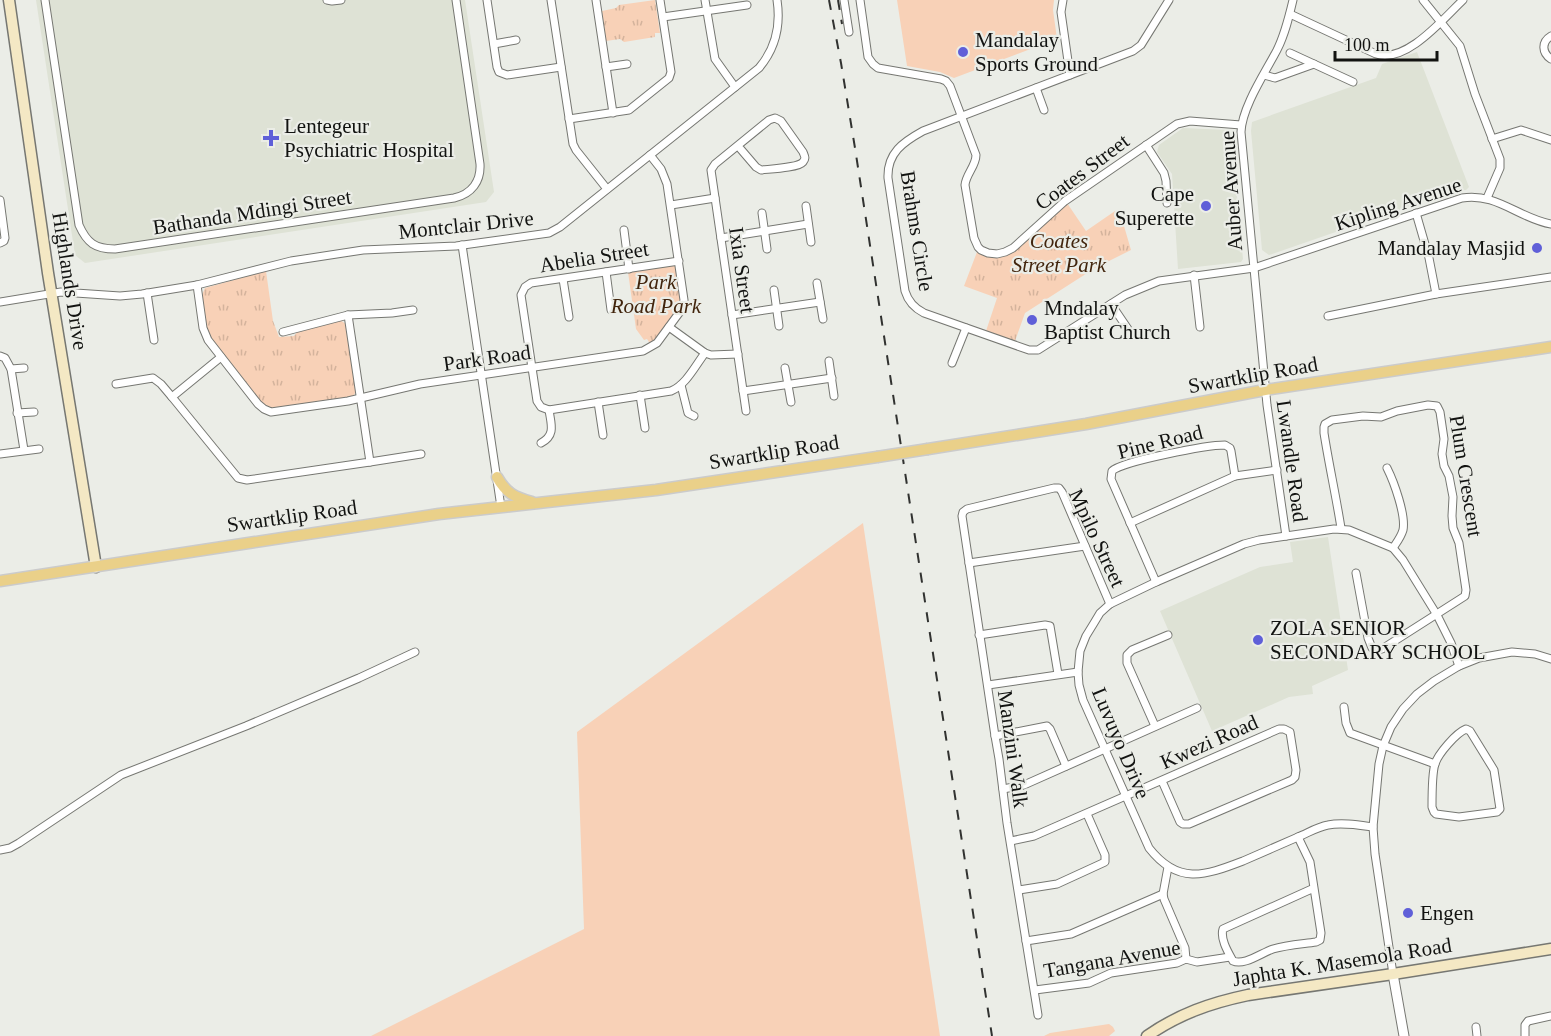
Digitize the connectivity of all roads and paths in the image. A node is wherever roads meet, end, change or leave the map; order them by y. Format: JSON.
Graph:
{"nodes":[{"id":1,"x":9,"y":0,"type":"edge"},
{"id":2,"x":45,"y":0,"type":"edge"},
{"id":3,"x":327,"y":0,"type":"edge"},
{"id":4,"x":341,"y":0,"type":"edge"},
{"id":5,"x":456,"y":0,"type":"edge"},
{"id":6,"x":490,"y":0,"type":"edge"},
{"id":7,"x":551,"y":0,"type":"edge"},
{"id":8,"x":596,"y":0,"type":"edge"},
{"id":9,"x":660,"y":0,"type":"edge"},
{"id":10,"x":705,"y":0,"type":"edge"},
{"id":11,"x":777,"y":0,"type":"edge"},
{"id":12,"x":844,"y":0,"type":"edge"},
{"id":13,"x":860,"y":0,"type":"edge"},
{"id":14,"x":1063,"y":0,"type":"edge"},
{"id":15,"x":1169,"y":0,"type":"edge"},
{"id":16,"x":1293,"y":0,"type":"edge"},
{"id":17,"x":1423,"y":0,"type":"edge"},
{"id":18,"x":1463,"y":0,"type":"edge"},
{"id":19,"x":747,"y":5,"type":"dead end"},
{"id":20,"x":707,"y":11,"type":"junction"},
{"id":21,"x":1290,"y":14,"type":"junction"},
{"id":22,"x":663,"y":17,"type":"junction"},
{"id":23,"x":1441,"y":21,"type":"junction"},
{"id":24,"x":849,"y":32,"type":"dead end"},
{"id":25,"x":1551,"y":36,"type":"edge"},
{"id":26,"x":516,"y":40,"type":"dead end"},
{"id":27,"x":494,"y":44,"type":"junction"},
{"id":28,"x":1290,"y":53,"type":"dead end"},
{"id":29,"x":1551,"y":59,"type":"edge"},
{"id":30,"x":627,"y":64,"type":"dead end"},
{"id":31,"x":1314,"y":64,"type":"junction"},
{"id":32,"x":561,"y":67,"type":"junction"},
{"id":33,"x":606,"y":67,"type":"junction"},
{"id":34,"x":1070,"y":75,"type":"junction"},
{"id":35,"x":1264,"y":75,"type":"junction"},
{"id":36,"x":1353,"y":82,"type":"dead end"},
{"id":37,"x":735,"y":87,"type":"junction"},
{"id":38,"x":1036,"y":88,"type":"junction"},
{"id":39,"x":1044,"y":110,"type":"dead end"},
{"id":40,"x":612,"y":113,"type":"junction"},
{"id":41,"x":962,"y":116,"type":"junction"},
{"id":42,"x":569,"y":119,"type":"junction"},
{"id":43,"x":1241,"y":125,"type":"junction"},
{"id":44,"x":1492,"y":140,"type":"junction"},
{"id":45,"x":1551,"y":140,"type":"edge"},
{"id":46,"x":1146,"y":145,"type":"junction"},
{"id":47,"x":738,"y":146,"type":"junction"},
{"id":48,"x":650,"y":155,"type":"junction"},
{"id":49,"x":607,"y":189,"type":"junction"},
{"id":50,"x":715,"y":198,"type":"junction"},
{"id":51,"x":1487,"y":198,"type":"junction"},
{"id":52,"x":0,"y":201,"type":"edge"},
{"id":53,"x":1167,"y":203,"type":"dead end"},
{"id":54,"x":671,"y":205,"type":"junction"},
{"id":55,"x":806,"y":206,"type":"dead end"},
{"id":56,"x":762,"y":213,"type":"dead end"},
{"id":57,"x":1416,"y":213,"type":"junction"},
{"id":58,"x":808,"y":224,"type":"junction"},
{"id":59,"x":1551,"y":224,"type":"edge"},
{"id":60,"x":624,"y":230,"type":"dead end"},
{"id":61,"x":765,"y":231,"type":"junction"},
{"id":62,"x":721,"y":238,"type":"junction"},
{"id":63,"x":811,"y":242,"type":"dead end"},
{"id":64,"x":0,"y":243,"type":"edge"},
{"id":65,"x":462,"y":245,"type":"junction"},
{"id":66,"x":768,"y":249,"type":"dead end"},
{"id":67,"x":679,"y":261,"type":"junction"},
{"id":68,"x":1254,"y":268,"type":"junction"},
{"id":69,"x":629,"y":269,"type":"junction"},
{"id":70,"x":606,"y":272,"type":"junction"},
{"id":71,"x":1194,"y":275,"type":"junction"},
{"id":72,"x":1551,"y":278,"type":"edge"},
{"id":73,"x":563,"y":279,"type":"junction"},
{"id":74,"x":817,"y":283,"type":"dead end"},
{"id":75,"x":197,"y":285,"type":"junction"},
{"id":76,"x":774,"y":290,"type":"dead end"},
{"id":77,"x":51,"y":293,"type":"junction"},
{"id":78,"x":147,"y":293,"type":"junction"},
{"id":79,"x":1436,"y":294,"type":"junction"},
{"id":80,"x":0,"y":302,"type":"edge"},
{"id":81,"x":820,"y":302,"type":"junction"},
{"id":82,"x":1111,"y":303,"type":"junction"},
{"id":83,"x":776,"y":308,"type":"junction"},
{"id":84,"x":413,"y":310,"type":"dead end"},
{"id":85,"x":611,"y":310,"type":"dead end"},
{"id":86,"x":348,"y":315,"type":"junction"},
{"id":87,"x":732,"y":315,"type":"junction"},
{"id":88,"x":1328,"y":316,"type":"dead end"},
{"id":89,"x":569,"y":317,"type":"dead end"},
{"id":90,"x":823,"y":319,"type":"dead end"},
{"id":91,"x":779,"y":326,"type":"dead end"},
{"id":92,"x":669,"y":327,"type":"junction"},
{"id":93,"x":1200,"y":327,"type":"dead end"},
{"id":94,"x":966,"y":328,"type":"junction"},
{"id":95,"x":283,"y":332,"type":"dead end"},
{"id":96,"x":1132,"y":334,"type":"dead end"},
{"id":97,"x":154,"y":340,"type":"dead end"},
{"id":98,"x":1551,"y":347,"type":"edge"},
{"id":99,"x":705,"y":353,"type":"junction"},
{"id":100,"x":738,"y":354,"type":"junction"},
{"id":101,"x":0,"y":356,"type":"edge"},
{"id":102,"x":221,"y":357,"type":"junction"},
{"id":103,"x":829,"y":361,"type":"dead end"},
{"id":104,"x":952,"y":363,"type":"dead end"},
{"id":105,"x":24,"y":368,"type":"dead end"},
{"id":106,"x":532,"y":368,"type":"junction"},
{"id":107,"x":785,"y":368,"type":"dead end"},
{"id":108,"x":11,"y":369,"type":"junction"},
{"id":109,"x":482,"y":375,"type":"junction"},
{"id":110,"x":832,"y":378,"type":"junction"},
{"id":111,"x":116,"y":384,"type":"dead end"},
{"id":112,"x":788,"y":384,"type":"junction"},
{"id":113,"x":681,"y":385,"type":"junction"},
{"id":114,"x":1265,"y":390,"type":"junction"},
{"id":115,"x":743,"y":392,"type":"junction"},
{"id":116,"x":640,"y":395,"type":"junction"},
{"id":117,"x":834,"y":396,"type":"dead end"},
{"id":118,"x":172,"y":397,"type":"junction"},
{"id":119,"x":360,"y":398,"type":"junction"},
{"id":120,"x":598,"y":402,"type":"junction"},
{"id":121,"x":791,"y":402,"type":"dead end"},
{"id":122,"x":549,"y":410,"type":"junction"},
{"id":123,"x":746,"y":411,"type":"dead end"},
{"id":124,"x":34,"y":412,"type":"dead end"},
{"id":125,"x":17,"y":413,"type":"junction"},
{"id":126,"x":693,"y":416,"type":"dead end"},
{"id":127,"x":645,"y":428,"type":"dead end"},
{"id":128,"x":603,"y":435,"type":"dead end"},
{"id":129,"x":540,"y":443,"type":"dead end"},
{"id":130,"x":39,"y":449,"type":"dead end"},
{"id":131,"x":24,"y":450,"type":"junction"},
{"id":132,"x":0,"y":454,"type":"edge"},
{"id":133,"x":421,"y":454,"type":"dead end"},
{"id":134,"x":370,"y":462,"type":"junction"},
{"id":135,"x":1387,"y":468,"type":"dead end"},
{"id":136,"x":1277,"y":470,"type":"junction"},
{"id":137,"x":1235,"y":476,"type":"junction"},
{"id":138,"x":497,"y":477,"type":"junction"},
{"id":139,"x":535,"y":503,"type":"junction"},
{"id":140,"x":501,"y":507,"type":"junction"},
{"id":141,"x":963,"y":512,"type":"joint"},
{"id":142,"x":1130,"y":523,"type":"junction"},
{"id":143,"x":1341,"y":528,"type":"junction"},
{"id":144,"x":1286,"y":536,"type":"junction"},
{"id":145,"x":1085,"y":546,"type":"junction"},
{"id":146,"x":1393,"y":548,"type":"junction"},
{"id":147,"x":969,"y":563,"type":"junction"},
{"id":148,"x":96,"y":567,"type":"junction"},
{"id":149,"x":1356,"y":573,"type":"dead end"},
{"id":150,"x":0,"y":581,"type":"edge"},
{"id":151,"x":1155,"y":582,"type":"junction"},
{"id":152,"x":1110,"y":604,"type":"junction"},
{"id":153,"x":1437,"y":615,"type":"junction"},
{"id":154,"x":979,"y":634,"type":"junction"},
{"id":155,"x":1168,"y":635,"type":"dead end"},
{"id":156,"x":415,"y":652,"type":"dead end"},
{"id":157,"x":1551,"y":659,"type":"edge"},
{"id":158,"x":1460,"y":666,"type":"junction"},
{"id":159,"x":1078,"y":672,"type":"junction"},
{"id":160,"x":1058,"y":674,"type":"junction"},
{"id":161,"x":987,"y":685,"type":"junction"},
{"id":162,"x":1344,"y":707,"type":"dead end"},
{"id":163,"x":1197,"y":708,"type":"dead end"},
{"id":164,"x":1155,"y":726,"type":"junction"},
{"id":165,"x":995,"y":736,"type":"junction"},
{"id":166,"x":1383,"y":746,"type":"junction"},
{"id":167,"x":1105,"y":750,"type":"junction"},
{"id":168,"x":1435,"y":764,"type":"junction"},
{"id":169,"x":1066,"y":766,"type":"junction"},
{"id":170,"x":1162,"y":781,"type":"junction"},
{"id":171,"x":1003,"y":789,"type":"junction"},
{"id":172,"x":1125,"y":796,"type":"junction"},
{"id":173,"x":1087,"y":814,"type":"junction"},
{"id":174,"x":1373,"y":827,"type":"junction"},
{"id":175,"x":1298,"y":837,"type":"junction"},
{"id":176,"x":1011,"y":841,"type":"junction"},
{"id":177,"x":0,"y":850,"type":"edge"},
{"id":178,"x":1168,"y":867,"type":"junction"},
{"id":179,"x":1314,"y":888,"type":"junction"},
{"id":180,"x":1019,"y":890,"type":"junction"},
{"id":181,"x":1164,"y":894,"type":"junction"},
{"id":182,"x":1026,"y":941,"type":"junction"},
{"id":183,"x":1551,"y":949,"type":"edge"},
{"id":184,"x":1186,"y":959,"type":"junction"},
{"id":185,"x":1233,"y":960,"type":"junction"},
{"id":186,"x":1393,"y":974,"type":"junction"},
{"id":187,"x":1035,"y":990,"type":"junction"},
{"id":188,"x":1038,"y":1015,"type":"dead end"},
{"id":189,"x":1551,"y":1016,"type":"edge"},
{"id":190,"x":1476,"y":1027,"type":"dead end"},
{"id":191,"x":1147,"y":1036,"type":"edge"},
{"id":192,"x":1404,"y":1036,"type":"edge"},
{"id":193,"x":1477,"y":1036,"type":"edge"},
{"id":194,"x":1525,"y":1036,"type":"edge"}],
"edges":[{"from":1,"to":77,"type":"main road","name":"Highlands Drive"},
{"from":2,"to":5,"type":"street","name":"Bathanda Mdingi Street"},
{"from":3,"to":4,"type":"street"},
{"from":6,"to":27,"type":"street"},
{"from":7,"to":32,"type":"street"},
{"from":8,"to":33,"type":"street"},
{"from":9,"to":22,"type":"street"},
{"from":10,"to":20,"type":"street"},
{"from":11,"to":37,"type":"street","name":"Montclair Drive"},
{"from":12,"to":24,"type":"street"},
{"from":13,"to":41,"type":"street"},
{"from":14,"to":34,"type":"street"},
{"from":15,"to":34,"type":"street","name":"Brahms Circle"},
{"from":16,"to":21,"type":"street","name":"Auber Avenue"},
{"from":17,"to":23,"type":"street"},
{"from":18,"to":23,"type":"street"},
{"from":19,"to":20,"type":"street"},
{"from":20,"to":22,"type":"street"},
{"from":20,"to":37,"type":"street"},
{"from":21,"to":23,"type":"street"},
{"from":21,"to":35,"type":"street","name":"Auber Avenue"},
{"from":22,"to":40,"type":"street"},
{"from":23,"to":44,"type":"street"},
{"from":25,"to":29,"type":"street"},
{"from":26,"to":27,"type":"street"},
{"from":27,"to":32,"type":"street"},
{"from":28,"to":31,"type":"street"},
{"from":30,"to":33,"type":"street"},
{"from":31,"to":35,"type":"street"},
{"from":31,"to":36,"type":"street"},
{"from":32,"to":42,"type":"street"},
{"from":33,"to":40,"type":"street"},
{"from":34,"to":38,"type":"street","name":"Brahms Circle"},
{"from":35,"to":43,"type":"street","name":"Auber Avenue"},
{"from":37,"to":48,"type":"street","name":"Montclair Drive"},
{"from":38,"to":39,"type":"street"},
{"from":38,"to":41,"type":"street","name":"Brahms Circle"},
{"from":40,"to":42,"type":"street"},
{"from":41,"to":46,"type":"street","name":"Coates Street"},
{"from":41,"to":94,"type":"street","name":"Brahms Circle"},
{"from":42,"to":49,"type":"street"},
{"from":43,"to":46,"type":"street","name":"Coates Street"},
{"from":43,"to":68,"type":"street","name":"Auber Avenue"},
{"from":44,"to":45,"type":"street"},
{"from":44,"to":51,"type":"street"},
{"from":46,"to":53,"type":"street"},
{"from":47,"to":47,"type":"street","name":"Ixia Street"},
{"from":47,"to":50,"type":"street","name":"Ixia Street"},
{"from":48,"to":49,"type":"street","name":"Montclair Drive"},
{"from":48,"to":54,"type":"street","name":"Park Road"},
{"from":49,"to":65,"type":"street","name":"Montclair Drive"},
{"from":50,"to":54,"type":"street"},
{"from":50,"to":62,"type":"street","name":"Ixia Street"},
{"from":51,"to":57,"type":"street","name":"Kipling Avenue"},
{"from":51,"to":59,"type":"street","name":"Kipling Avenue"},
{"from":52,"to":64,"type":"street"},
{"from":54,"to":67,"type":"street","name":"Park Road"},
{"from":55,"to":58,"type":"street"},
{"from":56,"to":61,"type":"street"},
{"from":57,"to":68,"type":"street","name":"Kipling Avenue"},
{"from":57,"to":79,"type":"street"},
{"from":58,"to":61,"type":"street"},
{"from":58,"to":63,"type":"street"},
{"from":60,"to":69,"type":"street"},
{"from":61,"to":62,"type":"street"},
{"from":61,"to":66,"type":"street"},
{"from":62,"to":87,"type":"street","name":"Ixia Street"},
{"from":65,"to":75,"type":"street","name":"Montclair Drive"},
{"from":65,"to":109,"type":"street"},
{"from":67,"to":69,"type":"street","name":"Abelia Street"},
{"from":67,"to":92,"type":"street","name":"Park Road"},
{"from":68,"to":71,"type":"street","name":"Brahms Circle"},
{"from":68,"to":114,"type":"street","name":"Auber Avenue"},
{"from":69,"to":70,"type":"street","name":"Abelia Street"},
{"from":70,"to":73,"type":"street","name":"Abelia Street"},
{"from":70,"to":85,"type":"street"},
{"from":71,"to":82,"type":"street","name":"Brahms Circle"},
{"from":71,"to":93,"type":"street"},
{"from":72,"to":79,"type":"street"},
{"from":73,"to":89,"type":"street"},
{"from":73,"to":106,"type":"street","name":"Abelia Street"},
{"from":74,"to":81,"type":"street"},
{"from":75,"to":78,"type":"street","name":"Montclair Drive"},
{"from":75,"to":102,"type":"street","name":"Park Road"},
{"from":76,"to":83,"type":"street"},
{"from":77,"to":78,"type":"street","name":"Montclair Drive"},
{"from":77,"to":80,"type":"street","name":"Montclair Drive"},
{"from":77,"to":148,"type":"main road","name":"Highlands Drive"},
{"from":78,"to":97,"type":"street"},
{"from":79,"to":88,"type":"street"},
{"from":81,"to":83,"type":"street"},
{"from":81,"to":90,"type":"street"},
{"from":82,"to":94,"type":"street","name":"Brahms Circle"},
{"from":82,"to":96,"type":"street"},
{"from":83,"to":87,"type":"street"},
{"from":83,"to":91,"type":"street"},
{"from":84,"to":86,"type":"street"},
{"from":86,"to":95,"type":"street"},
{"from":86,"to":119,"type":"street"},
{"from":87,"to":100,"type":"street","name":"Ixia Street"},
{"from":92,"to":99,"type":"street"},
{"from":92,"to":106,"type":"street","name":"Park Road"},
{"from":94,"to":104,"type":"street"},
{"from":98,"to":114,"type":"main road","name":"Swartklip Road"},
{"from":99,"to":100,"type":"street"},
{"from":99,"to":113,"type":"street"},
{"from":100,"to":115,"type":"street","name":"Ixia Street"},
{"from":101,"to":108,"type":"street"},
{"from":102,"to":118,"type":"street"},
{"from":102,"to":119,"type":"street","name":"Park Road"},
{"from":103,"to":110,"type":"street"},
{"from":105,"to":108,"type":"street"},
{"from":106,"to":109,"type":"street","name":"Park Road"},
{"from":106,"to":122,"type":"street"},
{"from":107,"to":112,"type":"street"},
{"from":108,"to":125,"type":"street"},
{"from":109,"to":119,"type":"street","name":"Park Road"},
{"from":109,"to":138,"type":"street"},
{"from":110,"to":112,"type":"street"},
{"from":110,"to":117,"type":"street"},
{"from":111,"to":118,"type":"street"},
{"from":112,"to":115,"type":"street"},
{"from":112,"to":121,"type":"street"},
{"from":113,"to":116,"type":"street"},
{"from":113,"to":126,"type":"street"},
{"from":114,"to":136,"type":"street","name":"Lwandle Road"},
{"from":114,"to":139,"type":"main road","name":"Swartklip Road","bridge":true},
{"from":115,"to":123,"type":"street","name":"Ixia Street"},
{"from":116,"to":120,"type":"street"},
{"from":116,"to":127,"type":"street"},
{"from":118,"to":134,"type":"street"},
{"from":119,"to":134,"type":"street"},
{"from":120,"to":122,"type":"street"},
{"from":120,"to":128,"type":"street"},
{"from":122,"to":129,"type":"street"},
{"from":124,"to":125,"type":"street"},
{"from":125,"to":131,"type":"street"},
{"from":130,"to":131,"type":"street"},
{"from":131,"to":132,"type":"street"},
{"from":133,"to":134,"type":"street"},
{"from":135,"to":146,"type":"street"},
{"from":136,"to":137,"type":"street"},
{"from":136,"to":144,"type":"street","name":"Lwandle Road"},
{"from":137,"to":142,"type":"street"},
{"from":137,"to":142,"type":"street","name":"Pine Road"},
{"from":138,"to":139,"type":"main road"},
{"from":138,"to":140,"type":"street"},
{"from":139,"to":140,"type":"main road","name":"Swartklip Road"},
{"from":140,"to":148,"type":"main road","name":"Swartklip Road"},
{"from":141,"to":145,"type":"street","name":"Mpilo Street"},
{"from":141,"to":147,"type":"street","name":"Manzini Walk"},
{"from":142,"to":151,"type":"street"},
{"from":143,"to":144,"type":"street","name":"Luvuyo Drive"},
{"from":143,"to":146,"type":"street"},
{"from":143,"to":153,"type":"street","name":"Plum Crescent"},
{"from":144,"to":151,"type":"street","name":"Luvuyo Drive"},
{"from":145,"to":147,"type":"street"},
{"from":145,"to":152,"type":"street","name":"Mpilo Street"},
{"from":146,"to":153,"type":"street"},
{"from":147,"to":154,"type":"street","name":"Manzini Walk"},
{"from":148,"to":150,"type":"main road","name":"Swartklip Road"},
{"from":149,"to":153,"type":"street"},
{"from":151,"to":152,"type":"street","name":"Luvuyo Drive"},
{"from":152,"to":159,"type":"street","name":"Luvuyo Drive"},
{"from":153,"to":158,"type":"street"},
{"from":154,"to":160,"type":"street"},
{"from":154,"to":161,"type":"street","name":"Manzini Walk"},
{"from":155,"to":164,"type":"street"},
{"from":156,"to":177,"type":"street"},
{"from":157,"to":158,"type":"street"},
{"from":158,"to":166,"type":"street"},
{"from":159,"to":160,"type":"street"},
{"from":159,"to":167,"type":"street","name":"Luvuyo Drive"},
{"from":160,"to":161,"type":"street"},
{"from":161,"to":165,"type":"street","name":"Manzini Walk"},
{"from":162,"to":166,"type":"street"},
{"from":163,"to":164,"type":"street"},
{"from":164,"to":167,"type":"street"},
{"from":165,"to":169,"type":"street"},
{"from":165,"to":171,"type":"street","name":"Manzini Walk"},
{"from":166,"to":168,"type":"street"},
{"from":166,"to":174,"type":"street"},
{"from":167,"to":169,"type":"street"},
{"from":167,"to":172,"type":"street","name":"Luvuyo Drive"},
{"from":168,"to":168,"type":"street"},
{"from":169,"to":171,"type":"street"},
{"from":170,"to":170,"type":"street","name":"Kwezi Road"},
{"from":170,"to":172,"type":"street","name":"Kwezi Road"},
{"from":171,"to":176,"type":"street","name":"Manzini Walk"},
{"from":172,"to":173,"type":"street","name":"Kwezi Road"},
{"from":172,"to":178,"type":"street","name":"Luvuyo Drive"},
{"from":173,"to":176,"type":"street","name":"Kwezi Road"},
{"from":173,"to":180,"type":"street"},
{"from":174,"to":175,"type":"street"},
{"from":174,"to":186,"type":"street"},
{"from":175,"to":178,"type":"street"},
{"from":175,"to":179,"type":"street"},
{"from":176,"to":180,"type":"street","name":"Manzini Walk"},
{"from":178,"to":181,"type":"street"},
{"from":179,"to":185,"type":"street"},
{"from":179,"to":185,"type":"street","name":"Tangana Avenue"},
{"from":180,"to":182,"type":"street","name":"Manzini Walk"},
{"from":181,"to":182,"type":"street"},
{"from":181,"to":184,"type":"street"},
{"from":182,"to":187,"type":"street","name":"Manzini Walk"},
{"from":183,"to":186,"type":"main road","name":"Japhta K. Masemola Road"},
{"from":184,"to":185,"type":"street","name":"Tangana Avenue"},
{"from":184,"to":187,"type":"street","name":"Tangana Avenue"},
{"from":186,"to":191,"type":"main road","name":"Japhta K. Masemola Road"},
{"from":186,"to":192,"type":"street"},
{"from":187,"to":188,"type":"street","name":"Manzini Walk"},
{"from":189,"to":194,"type":"street"},
{"from":190,"to":193,"type":"street"}]}
